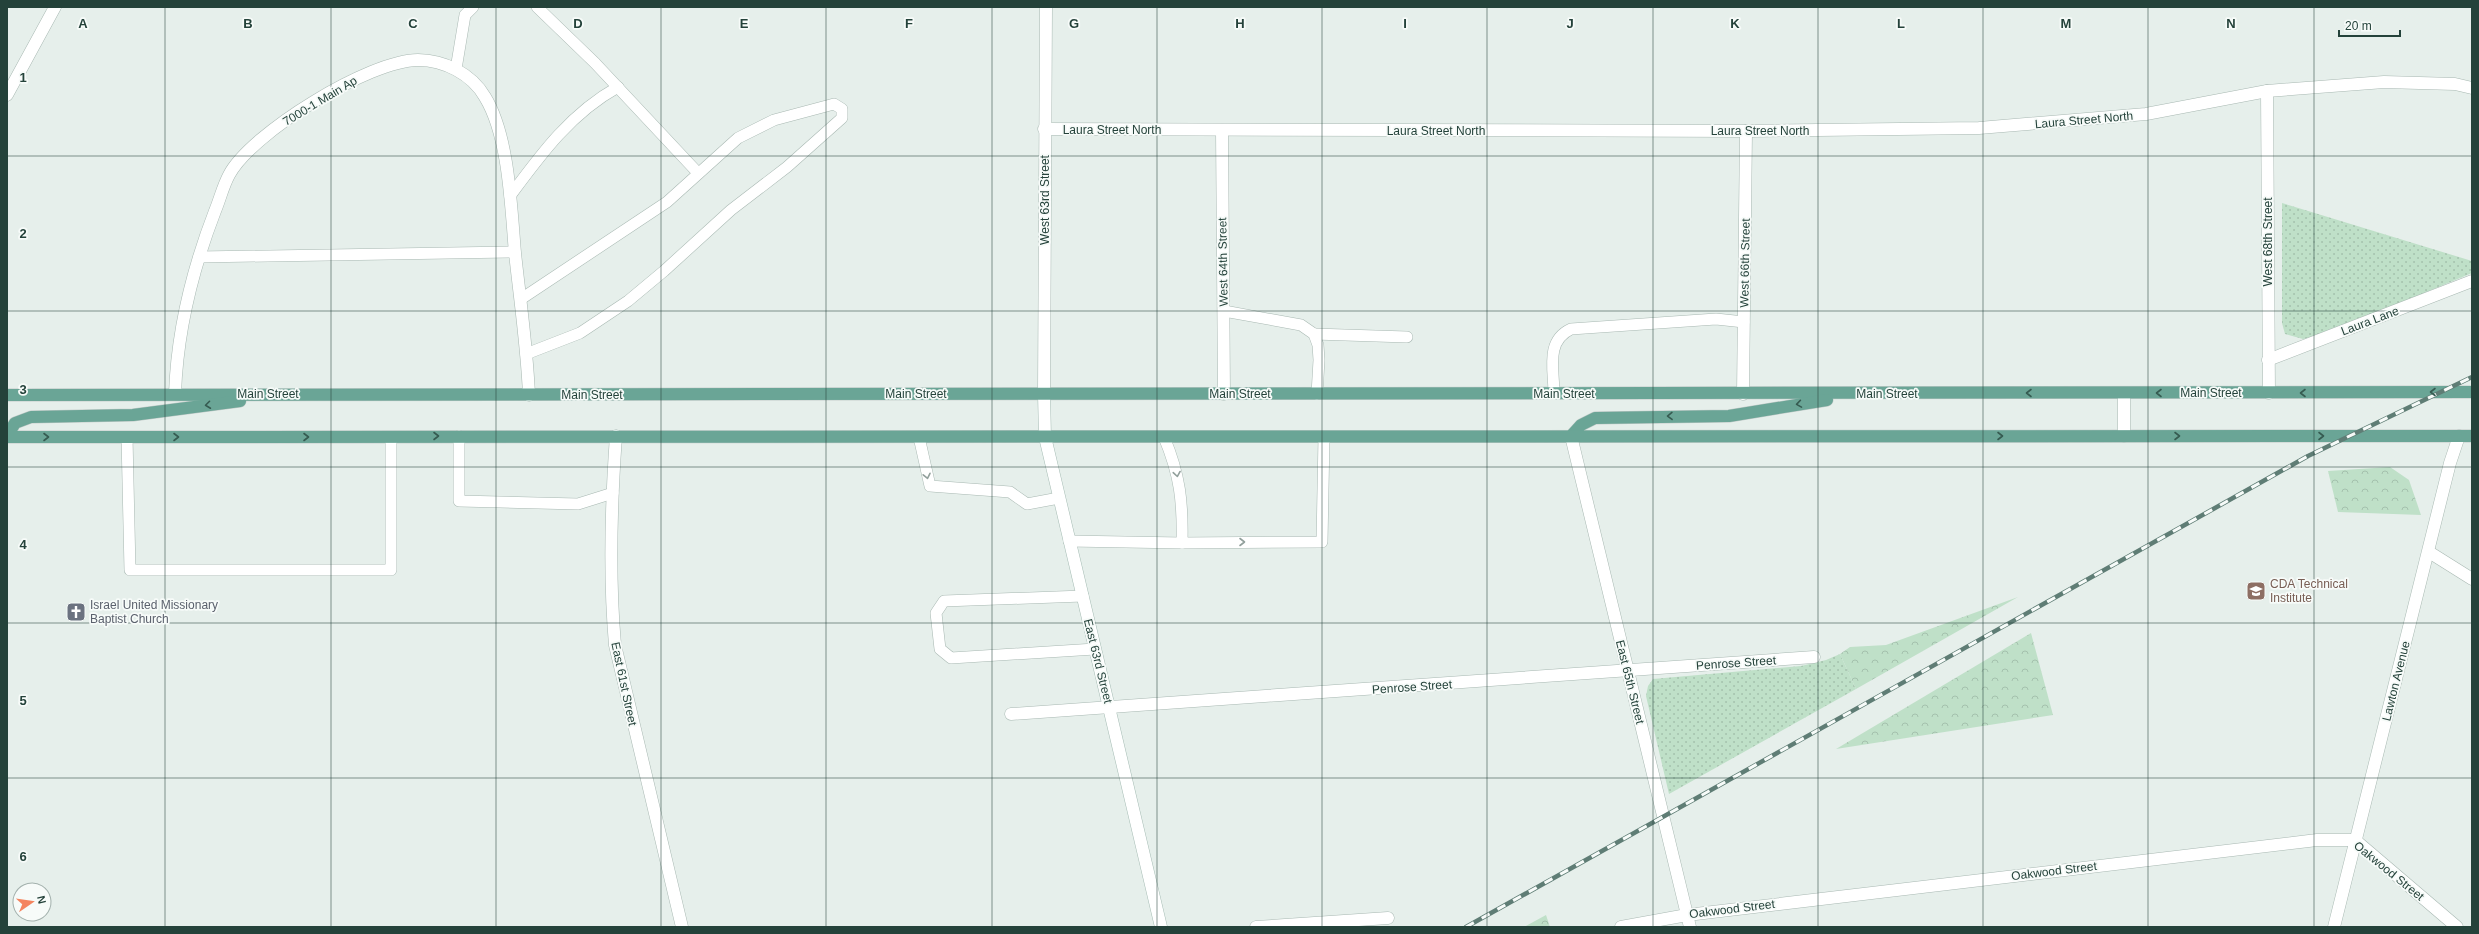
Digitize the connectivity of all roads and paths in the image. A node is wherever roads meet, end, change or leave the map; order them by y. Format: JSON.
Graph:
{"nodes":[{"id":1,"x":55,"y":7,"type":"edge"},
{"id":2,"x":474,"y":7,"type":"edge"},
{"id":3,"x":537,"y":7,"type":"edge"},
{"id":4,"x":1046,"y":7,"type":"edge"},
{"id":5,"x":456,"y":69,"type":"junction"},
{"id":6,"x":618,"y":87,"type":"junction"},
{"id":7,"x":2472,"y":88,"type":"edge"},
{"id":8,"x":2267,"y":91,"type":"junction"},
{"id":9,"x":7,"y":95,"type":"edge"},
{"id":10,"x":1044,"y":129,"type":"junction"},
{"id":11,"x":1222,"y":130,"type":"junction"},
{"id":12,"x":1746,"y":131,"type":"junction"},
{"id":13,"x":698,"y":173,"type":"junction"},
{"id":14,"x":510,"y":196,"type":"junction"},
{"id":15,"x":515,"y":252,"type":"junction"},
{"id":16,"x":199,"y":257,"type":"junction"},
{"id":17,"x":2472,"y":281,"type":"edge"},
{"id":18,"x":521,"y":299,"type":"junction"},
{"id":19,"x":1224,"y":311,"type":"junction"},
{"id":20,"x":1744,"y":322,"type":"junction"},
{"id":21,"x":1314,"y":334,"type":"junction"},
{"id":22,"x":1407,"y":337,"type":"dead end"},
{"id":23,"x":526,"y":354,"type":"junction"},
{"id":24,"x":2268,"y":360,"type":"junction"},
{"id":25,"x":2472,"y":392,"type":"edge"},
{"id":26,"x":2124,"y":393,"type":"junction"},
{"id":27,"x":2269,"y":393,"type":"junction"},
{"id":28,"x":175,"y":394,"type":"junction"},
{"id":29,"x":288,"y":394,"type":"junction"},
{"id":30,"x":1044,"y":394,"type":"junction"},
{"id":31,"x":1224,"y":394,"type":"junction"},
{"id":32,"x":1318,"y":394,"type":"junction"},
{"id":33,"x":1554,"y":394,"type":"junction"},
{"id":34,"x":1743,"y":394,"type":"junction"},
{"id":35,"x":1865,"y":394,"type":"junction"},
{"id":36,"x":7,"y":395,"type":"edge"},
{"id":37,"x":529,"y":395,"type":"junction"},
{"id":38,"x":459,"y":436,"type":"junction"},
{"id":39,"x":616,"y":436,"type":"junction"},
{"id":40,"x":1571,"y":436,"type":"junction"},
{"id":41,"x":2124,"y":436,"type":"junction"},
{"id":42,"x":2459,"y":436,"type":"junction"},
{"id":43,"x":2472,"y":436,"type":"edge"},
{"id":44,"x":7,"y":437,"type":"edge"},
{"id":45,"x":127,"y":437,"type":"junction"},
{"id":46,"x":391,"y":437,"type":"junction"},
{"id":47,"x":919,"y":437,"type":"junction"},
{"id":48,"x":1045,"y":437,"type":"junction"},
{"id":49,"x":1164,"y":437,"type":"junction"},
{"id":50,"x":1324,"y":437,"type":"junction"},
{"id":51,"x":613,"y":493,"type":"junction"},
{"id":52,"x":1059,"y":498,"type":"junction"},
{"id":53,"x":1069,"y":541,"type":"junction"},
{"id":54,"x":1182,"y":543,"type":"junction"},
{"id":55,"x":2429,"y":552,"type":"junction"},
{"id":56,"x":2472,"y":579,"type":"edge"},
{"id":57,"x":1083,"y":596,"type":"junction"},
{"id":58,"x":1095,"y":649,"type":"junction"},
{"id":59,"x":1814,"y":657,"type":"dead end"},
{"id":60,"x":1628,"y":672,"type":"junction"},
{"id":61,"x":1110,"y":708,"type":"junction"},
{"id":62,"x":1011,"y":714,"type":"dead end"},
{"id":63,"x":2355,"y":840,"type":"junction"},
{"id":64,"x":1687,"y":915,"type":"junction"},
{"id":65,"x":1388,"y":918,"type":"dead end"},
{"id":66,"x":682,"y":927,"type":"edge"},
{"id":67,"x":1161,"y":927,"type":"edge"},
{"id":68,"x":1256,"y":927,"type":"edge"},
{"id":69,"x":1621,"y":927,"type":"edge"},
{"id":70,"x":1690,"y":927,"type":"edge"},
{"id":71,"x":2334,"y":927,"type":"edge"},
{"id":72,"x":2457,"y":927,"type":"edge"}],
"edges":[{"from":1,"to":9,"type":"street"},
{"from":2,"to":5,"type":"lane"},
{"from":3,"to":6,"type":"lane"},
{"from":4,"to":10,"type":"street","name":"West 63rd Street"},
{"from":5,"to":14,"type":"street","name":"7000-1 Main Ap"},
{"from":5,"to":16,"type":"street","name":"7000-1 Main Ap"},
{"from":6,"to":13,"type":"lane"},
{"from":6,"to":14,"type":"lane"},
{"from":7,"to":8,"type":"street","name":"Laura Street North"},
{"from":8,"to":12,"type":"street","name":"Laura Street North"},
{"from":8,"to":24,"type":"street","name":"West 68th Street"},
{"from":10,"to":11,"type":"street","name":"Laura Street North"},
{"from":10,"to":30,"type":"street","name":"West 63rd Street"},
{"from":11,"to":12,"type":"street","name":"Laura Street North"},
{"from":11,"to":19,"type":"street","name":"West 64th Street"},
{"from":12,"to":20,"type":"street","name":"West 66th Street"},
{"from":13,"to":18,"type":"lane"},
{"from":13,"to":23,"type":"lane"},
{"from":14,"to":15,"type":"street","name":"7000-1 Main Ap"},
{"from":15,"to":16,"type":"lane"},
{"from":15,"to":18,"type":"street","name":"7000-1 Main Ap"},
{"from":16,"to":28,"type":"street","name":"7000-1 Main Ap"},
{"from":17,"to":24,"type":"street","name":"Laura Lane"},
{"from":18,"to":23,"type":"street","name":"7000-1 Main Ap"},
{"from":19,"to":21,"type":"lane"},
{"from":19,"to":31,"type":"street","name":"West 64th Street"},
{"from":20,"to":33,"type":"lane"},
{"from":20,"to":34,"type":"street","name":"West 66th Street"},
{"from":21,"to":22,"type":"lane"},
{"from":21,"to":32,"type":"lane"},
{"from":23,"to":37,"type":"street","name":"7000-1 Main Ap"},
{"from":24,"to":27,"type":"street","name":"West 68th Street"},
{"from":25,"to":27,"type":"main road","name":"Main Street","one_way":true},
{"from":27,"to":26,"type":"main road","name":"Main Street","one_way":true},
{"from":26,"to":35,"type":"main road","name":"Main Street","one_way":true},
{"from":26,"to":41,"type":"street"},
{"from":28,"to":29,"type":"main road","name":"Main Street"},
{"from":28,"to":36,"type":"main road","name":"Main Street"},
{"from":29,"to":37,"type":"main road","name":"Main Street"},
{"from":29,"to":44,"type":"main road","one_way":true},
{"from":30,"to":31,"type":"main road","name":"Main Street"},
{"from":30,"to":37,"type":"main road","name":"Main Street"},
{"from":30,"to":48,"type":"street","name":"East 63rd Street"},
{"from":31,"to":32,"type":"main road","name":"Main Street"},
{"from":32,"to":33,"type":"main road","name":"Main Street"},
{"from":33,"to":34,"type":"main road","name":"Main Street"},
{"from":34,"to":35,"type":"main road","name":"Main Street"},
{"from":35,"to":40,"type":"main road","one_way":true},
{"from":38,"to":39,"type":"main road"},
{"from":46,"to":38,"type":"main road","one_way":true},
{"from":38,"to":51,"type":"lane"},
{"from":39,"to":47,"type":"main road"},
{"from":39,"to":51,"type":"street","name":"East 61st Street"},
{"from":40,"to":41,"type":"main road","one_way":true},
{"from":40,"to":50,"type":"main road"},
{"from":40,"to":60,"type":"street","name":"East 65th Street"},
{"from":41,"to":42,"type":"main road","one_way":true},
{"from":42,"to":43,"type":"main road"},
{"from":42,"to":55,"type":"street","name":"Lawton Avenue"},
{"from":44,"to":45,"type":"main road","one_way":true},
{"from":45,"to":46,"type":"main road","one_way":true},
{"from":45,"to":46,"type":"lane"},
{"from":47,"to":48,"type":"main road"},
{"from":47,"to":52,"type":"lane","one_way":true},
{"from":48,"to":49,"type":"main road"},
{"from":48,"to":52,"type":"street","name":"East 63rd Street"},
{"from":49,"to":50,"type":"main road"},
{"from":49,"to":54,"type":"lane","one_way":true},
{"from":54,"to":50,"type":"lane","one_way":true},
{"from":51,"to":66,"type":"street","name":"East 61st Street"},
{"from":52,"to":53,"type":"street","name":"East 63rd Street"},
{"from":53,"to":54,"type":"lane"},
{"from":53,"to":57,"type":"street","name":"East 63rd Street"},
{"from":55,"to":56,"type":"street"},
{"from":55,"to":63,"type":"street","name":"Lawton Avenue"},
{"from":57,"to":58,"type":"street","name":"East 63rd Street"},
{"from":57,"to":58,"type":"lane"},
{"from":58,"to":61,"type":"street","name":"East 63rd Street"},
{"from":59,"to":60,"type":"street","name":"Penrose Street"},
{"from":60,"to":61,"type":"street","name":"Penrose Street"},
{"from":60,"to":64,"type":"street","name":"East 65th Street"},
{"from":61,"to":62,"type":"street","name":"Penrose Street"},
{"from":61,"to":67,"type":"street","name":"East 63rd Street"},
{"from":63,"to":64,"type":"street","name":"Oakwood Street"},
{"from":63,"to":71,"type":"street","name":"Lawton Avenue"},
{"from":63,"to":72,"type":"street","name":"Oakwood Street"},
{"from":64,"to":69,"type":"street","name":"Oakwood Street"},
{"from":64,"to":70,"type":"street","name":"East 65th Street"},
{"from":65,"to":68,"type":"street"}]}
